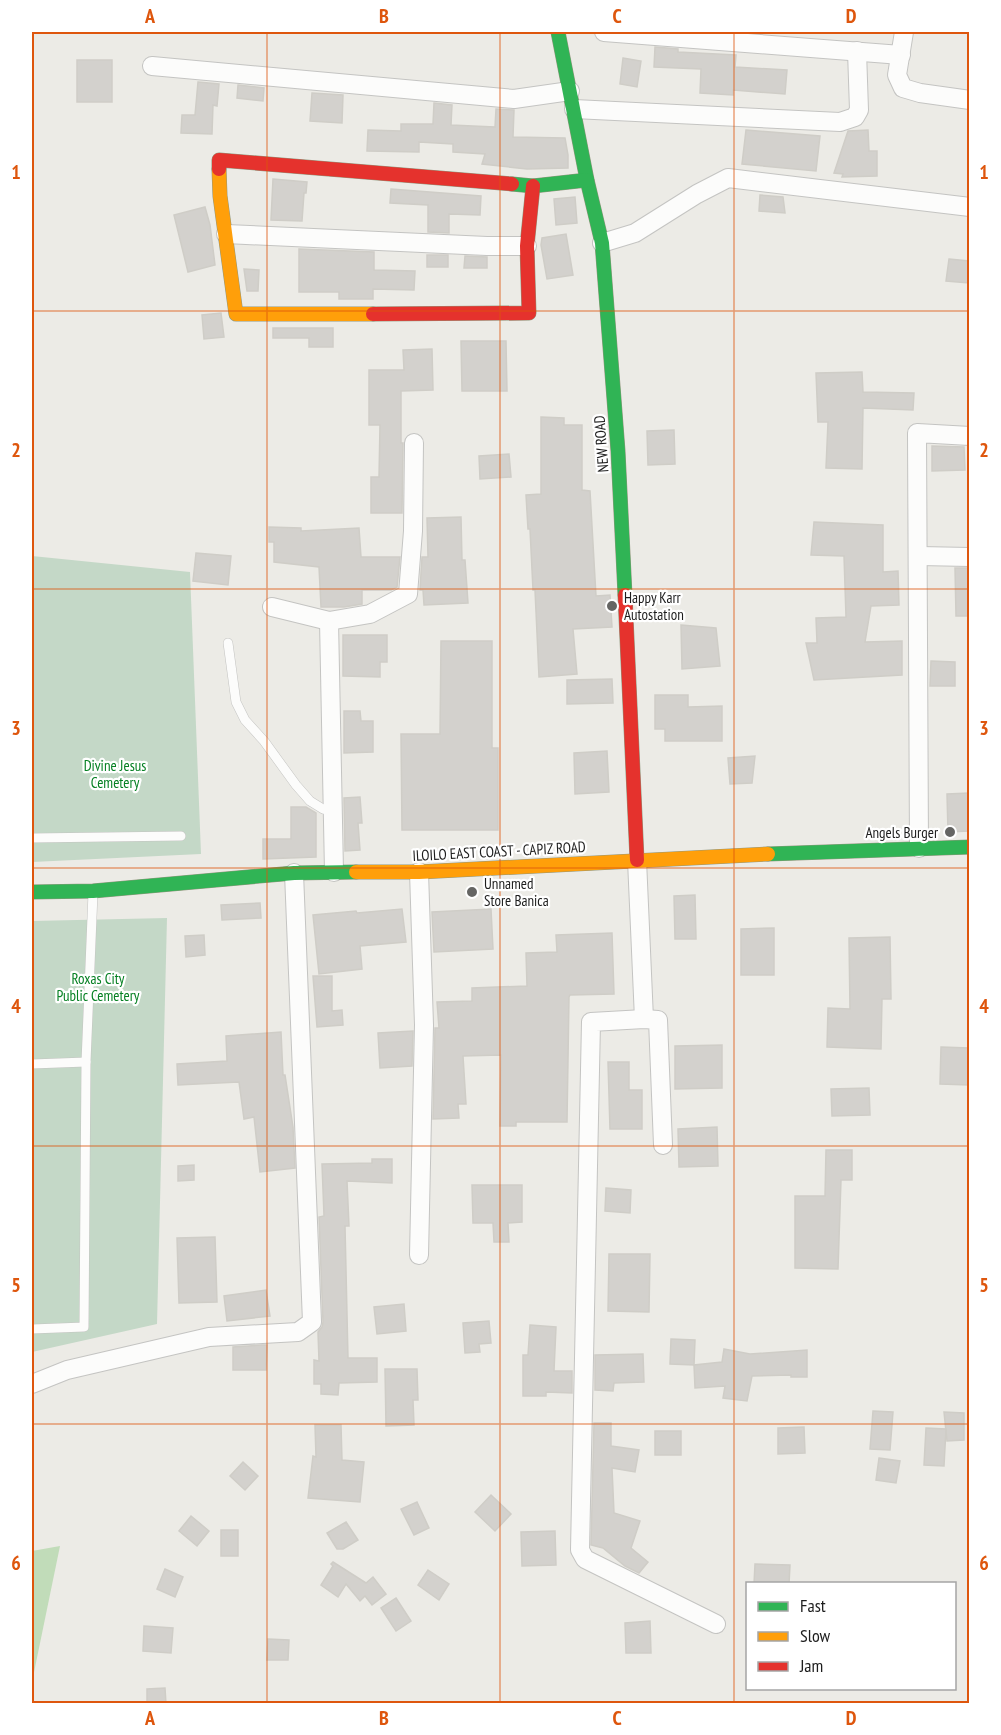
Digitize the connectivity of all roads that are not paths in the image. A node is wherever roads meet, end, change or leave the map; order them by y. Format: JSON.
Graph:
{"nodes":[{"id":1,"x":558,"y":32,"type":"edge"},
{"id":2,"x":604,"y":32,"type":"edge"},
{"id":3,"x":904,"y":32,"type":"edge"},
{"id":4,"x":857,"y":51,"type":"junction"},
{"id":5,"x":901,"y":55,"type":"junction"},
{"id":6,"x":152,"y":66,"type":"dead end"},
{"id":7,"x":572,"y":100,"type":"junction"},
{"id":8,"x":969,"y":100,"type":"edge"},
{"id":9,"x":587,"y":180,"type":"junction"},
{"id":10,"x":533,"y":186,"type":"junction"},
{"id":11,"x":969,"y":207,"type":"edge"},
{"id":12,"x":226,"y":234,"type":"junction"},
{"id":13,"x":602,"y":243,"type":"junction"},
{"id":14,"x":527,"y":246,"type":"junction"},
{"id":15,"x":969,"y":436,"type":"edge"},
{"id":16,"x":414,"y":443,"type":"dead end"},
{"id":17,"x":919,"y":556,"type":"junction"},
{"id":18,"x":969,"y":557,"type":"edge"},
{"id":19,"x":272,"y":607,"type":"dead end"},
{"id":20,"x":329,"y":621,"type":"junction"},
{"id":21,"x":228,"y":643,"type":"dead end"},
{"id":22,"x":333,"y":811,"type":"junction"},
{"id":23,"x":181,"y":836,"type":"dead end"},
{"id":24,"x":32,"y":838,"type":"edge"},
{"id":25,"x":969,"y":847,"type":"edge"},
{"id":26,"x":919,"y":848,"type":"junction"},
{"id":27,"x":638,"y":860,"type":"junction"},
{"id":28,"x":334,"y":872,"type":"junction"},
{"id":29,"x":419,"y":872,"type":"junction"},
{"id":30,"x":294,"y":873,"type":"junction"},
{"id":31,"x":93,"y":891,"type":"junction"},
{"id":32,"x":32,"y":892,"type":"edge"},
{"id":33,"x":644,"y":1019,"type":"junction"},
{"id":34,"x":86,"y":1062,"type":"junction"},
{"id":35,"x":32,"y":1064,"type":"edge"},
{"id":36,"x":663,"y":1144,"type":"dead end"},
{"id":37,"x":419,"y":1256,"type":"dead end"},
{"id":38,"x":32,"y":1329,"type":"edge"},
{"id":39,"x":32,"y":1384,"type":"edge"},
{"id":40,"x":716,"y":1624,"type":"dead end"}],
"edges":[{"from":1,"to":7,"type":"street","name":"NEW ROAD"},
{"from":2,"to":4,"type":"street"},
{"from":3,"to":5,"type":"street"},
{"from":4,"to":5,"type":"street"},
{"from":4,"to":7,"type":"street"},
{"from":5,"to":8,"type":"street"},
{"from":6,"to":7,"type":"street"},
{"from":7,"to":9,"type":"street","name":"NEW ROAD"},
{"from":9,"to":10,"type":"street"},
{"from":9,"to":13,"type":"street","name":"NEW ROAD"},
{"from":10,"to":12,"type":"street"},
{"from":10,"to":14,"type":"street"},
{"from":11,"to":13,"type":"street"},
{"from":12,"to":14,"type":"street"},
{"from":12,"to":14,"type":"street"},
{"from":13,"to":27,"type":"street","name":"NEW ROAD"},
{"from":15,"to":17,"type":"street"},
{"from":16,"to":20,"type":"street"},
{"from":17,"to":18,"type":"street"},
{"from":17,"to":26,"type":"street"},
{"from":19,"to":20,"type":"street"},
{"from":20,"to":22,"type":"street"},
{"from":21,"to":22,"type":"lane"},
{"from":22,"to":28,"type":"street"},
{"from":23,"to":24,"type":"lane"},
{"from":25,"to":26,"type":"street","name":"ILOILO EAST COAST - CAPIZ ROAD"},
{"from":26,"to":27,"type":"street","name":"ILOILO EAST COAST - CAPIZ ROAD"},
{"from":27,"to":29,"type":"street","name":"ILOILO EAST COAST - CAPIZ ROAD"},
{"from":27,"to":33,"type":"street"},
{"from":28,"to":29,"type":"street","name":"ILOILO EAST COAST - CAPIZ ROAD"},
{"from":28,"to":30,"type":"street","name":"ILOILO EAST COAST - CAPIZ ROAD"},
{"from":29,"to":37,"type":"street"},
{"from":30,"to":31,"type":"street","name":"ILOILO EAST COAST - CAPIZ ROAD"},
{"from":30,"to":39,"type":"street"},
{"from":31,"to":32,"type":"street","name":"ILOILO EAST COAST - CAPIZ ROAD"},
{"from":31,"to":34,"type":"lane"},
{"from":33,"to":36,"type":"street"},
{"from":33,"to":40,"type":"street"},
{"from":34,"to":35,"type":"lane"},
{"from":34,"to":38,"type":"lane"}]}
